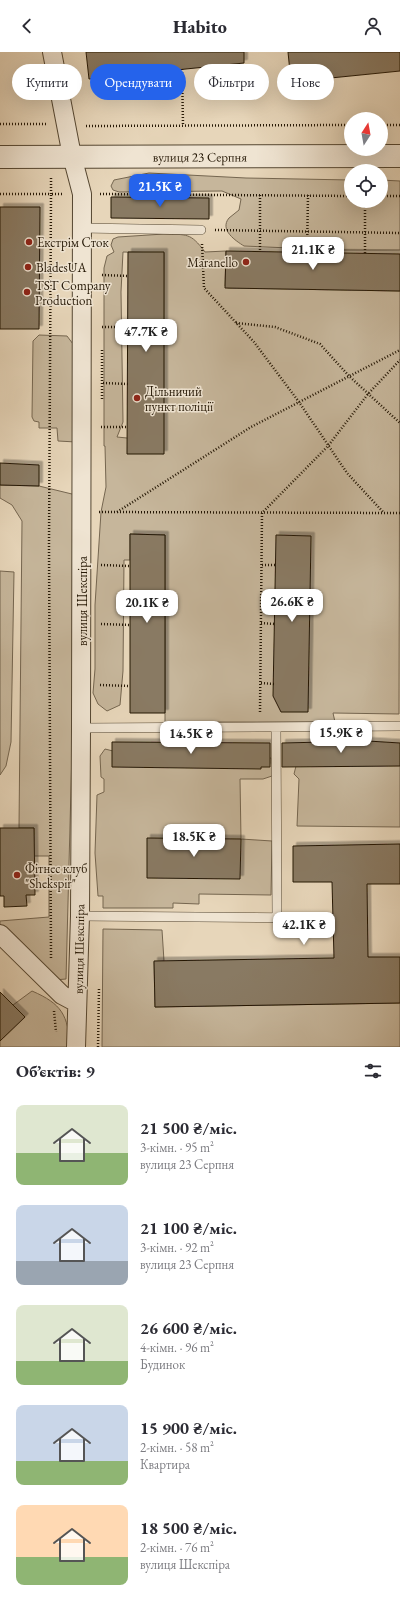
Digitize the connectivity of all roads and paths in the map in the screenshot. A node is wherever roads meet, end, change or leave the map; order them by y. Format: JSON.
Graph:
{"nodes":[{"id":1,"x":52,"y":52,"type":"edge"},
{"id":2,"x":183,"y":100,"type":"edge"},
{"id":3,"x":0,"y":124,"type":"edge"},
{"id":4,"x":183,"y":125,"type":"junction"},
{"id":5,"x":344,"y":125,"type":"edge"},
{"id":6,"x":388,"y":125,"type":"edge"},
{"id":7,"x":400,"y":125,"type":"edge"},
{"id":8,"x":66,"y":126,"type":"junction"},
{"id":9,"x":72,"y":156,"type":"junction"},
{"id":10,"x":400,"y":156,"type":"edge"},
{"id":11,"x":0,"y":157,"type":"edge"},
{"id":12,"x":82,"y":194,"type":"junction"},
{"id":13,"x":260,"y":195,"type":"junction"},
{"id":14,"x":308,"y":195,"type":"junction"},
{"id":15,"x":344,"y":196,"type":"edge"},
{"id":16,"x":388,"y":196,"type":"edge"},
{"id":17,"x":400,"y":196,"type":"edge"},
{"id":18,"x":365,"y":208,"type":"edge"},
{"id":19,"x":81,"y":228,"type":"junction"},
{"id":20,"x":201,"y":230,"type":"junction"},
{"id":21,"x":260,"y":231,"type":"junction"},
{"id":22,"x":307,"y":231,"type":"junction"},
{"id":23,"x":365,"y":232,"type":"junction"},
{"id":24,"x":400,"y":233,"type":"edge"},
{"id":25,"x":260,"y":252,"type":"dead end"},
{"id":26,"x":307,"y":253,"type":"dead end"},
{"id":27,"x":365,"y":254,"type":"dead end"},
{"id":28,"x":102,"y":275,"type":"dead end"},
{"id":29,"x":128,"y":276,"type":"dead end"},
{"id":30,"x":236,"y":323,"type":"junction"},
{"id":31,"x":102,"y":327,"type":"dead end"},
{"id":32,"x":128,"y":327,"type":"dead end"},
{"id":33,"x":400,"y":350,"type":"edge"},
{"id":34,"x":400,"y":360,"type":"edge"},
{"id":35,"x":349,"y":376,"type":"junction"},
{"id":36,"x":103,"y":383,"type":"dead end"},
{"id":37,"x":128,"y":384,"type":"dead end"},
{"id":38,"x":368,"y":394,"type":"junction"},
{"id":39,"x":299,"y":402,"type":"junction"},
{"id":40,"x":400,"y":423,"type":"edge"},
{"id":41,"x":101,"y":427,"type":"dead end"},
{"id":42,"x":127,"y":427,"type":"dead end"},
{"id":43,"x":328,"y":446,"type":"junction"},
{"id":44,"x":82,"y":512,"type":"junction"},
{"id":45,"x":117,"y":512,"type":"junction"},
{"id":46,"x":262,"y":513,"type":"junction"},
{"id":47,"x":384,"y":513,"type":"junction"},
{"id":48,"x":400,"y":513,"type":"edge"},
{"id":49,"x":101,"y":565,"type":"dead end"},
{"id":50,"x":262,"y":565,"type":"junction"},
{"id":51,"x":276,"y":565,"type":"dead end"},
{"id":52,"x":130,"y":566,"type":"dead end"},
{"id":53,"x":261,"y":623,"type":"junction"},
{"id":54,"x":101,"y":624,"type":"dead end"},
{"id":55,"x":275,"y":624,"type":"dead end"},
{"id":56,"x":130,"y":625,"type":"dead end"},
{"id":57,"x":261,"y":683,"type":"junction"},
{"id":58,"x":274,"y":684,"type":"dead end"},
{"id":59,"x":100,"y":685,"type":"dead end"},
{"id":60,"x":130,"y":686,"type":"dead end"},
{"id":61,"x":400,"y":726,"type":"edge"},
{"id":62,"x":260,"y":727,"type":"junction"},
{"id":63,"x":276,"y":727,"type":"junction"},
{"id":64,"x":81,"y":728,"type":"junction"},
{"id":65,"x":80,"y":916,"type":"junction"},
{"id":66,"x":277,"y":917,"type":"junction"},
{"id":67,"x":307,"y":918,"type":"dead end"},
{"id":68,"x":0,"y":934,"type":"edge"},
{"id":69,"x":51,"y":961,"type":"dead end"},
{"id":70,"x":77,"y":1003,"type":"junction"},
{"id":71,"x":54,"y":1009,"type":"dead end"},
{"id":72,"x":57,"y":1039,"type":"dead end"},
{"id":73,"x":76,"y":1047,"type":"edge"}],
"edges":[{"from":1,"to":8,"type":"street","name":"вулиця Шекспіра"},
{"from":2,"to":4,"type":"path"},
{"from":3,"to":8,"type":"path"},
{"from":4,"to":5,"type":"path"},
{"from":4,"to":8,"type":"path"},
{"from":6,"to":7,"type":"path"},
{"from":8,"to":9,"type":"street","name":"вулиця Шекспіра"},
{"from":9,"to":10,"type":"street","name":"вулиця 23 Серпня"},
{"from":9,"to":11,"type":"street","name":"вулиця 23 Серпня"},
{"from":9,"to":12,"type":"street","name":"вулиця Шекспіра"},
{"from":12,"to":13,"type":"path"},
{"from":12,"to":19,"type":"street","name":"вулиця Шекспіра"},
{"from":12,"to":69,"type":"path"},
{"from":13,"to":14,"type":"path"},
{"from":13,"to":21,"type":"path"},
{"from":14,"to":15,"type":"path"},
{"from":14,"to":22,"type":"path"},
{"from":16,"to":17,"type":"path"},
{"from":18,"to":23,"type":"path"},
{"from":19,"to":20,"type":"lane"},
{"from":19,"to":44,"type":"street","name":"вулиця Шекспіра"},
{"from":20,"to":21,"type":"path"},
{"from":20,"to":30,"type":"path"},
{"from":21,"to":22,"type":"path"},
{"from":21,"to":25,"type":"path"},
{"from":22,"to":23,"type":"path"},
{"from":22,"to":26,"type":"path"},
{"from":23,"to":24,"type":"path"},
{"from":23,"to":27,"type":"path"},
{"from":28,"to":29,"type":"path"},
{"from":30,"to":35,"type":"path"},
{"from":30,"to":39,"type":"path"},
{"from":31,"to":32,"type":"path"},
{"from":33,"to":35,"type":"path"},
{"from":34,"to":38,"type":"path"},
{"from":35,"to":38,"type":"path"},
{"from":35,"to":39,"type":"path"},
{"from":36,"to":37,"type":"path"},
{"from":38,"to":40,"type":"path"},
{"from":38,"to":43,"type":"path"},
{"from":39,"to":43,"type":"path"},
{"from":39,"to":45,"type":"path"},
{"from":41,"to":42,"type":"path"},
{"from":43,"to":46,"type":"path"},
{"from":43,"to":47,"type":"path"},
{"from":44,"to":45,"type":"path"},
{"from":44,"to":64,"type":"street","name":"вулиця Шекспіра"},
{"from":45,"to":46,"type":"path"},
{"from":46,"to":47,"type":"path"},
{"from":46,"to":50,"type":"path"},
{"from":47,"to":48,"type":"path"},
{"from":49,"to":52,"type":"path"},
{"from":50,"to":51,"type":"path"},
{"from":50,"to":53,"type":"path"},
{"from":53,"to":55,"type":"path"},
{"from":53,"to":57,"type":"path"},
{"from":54,"to":56,"type":"path"},
{"from":57,"to":58,"type":"path"},
{"from":57,"to":62,"type":"path"},
{"from":59,"to":60,"type":"path"},
{"from":61,"to":63,"type":"lane"},
{"from":62,"to":63,"type":"lane"},
{"from":62,"to":64,"type":"lane"},
{"from":63,"to":66,"type":"lane"},
{"from":64,"to":65,"type":"street","name":"вулиця Шекспіра"},
{"from":65,"to":66,"type":"lane"},
{"from":65,"to":70,"type":"street","name":"вулиця Шекспіра"},
{"from":66,"to":67,"type":"lane"},
{"from":68,"to":70,"type":"street"},
{"from":70,"to":73,"type":"street","name":"вулиця Шекспіра"},
{"from":71,"to":72,"type":"path"}]}
